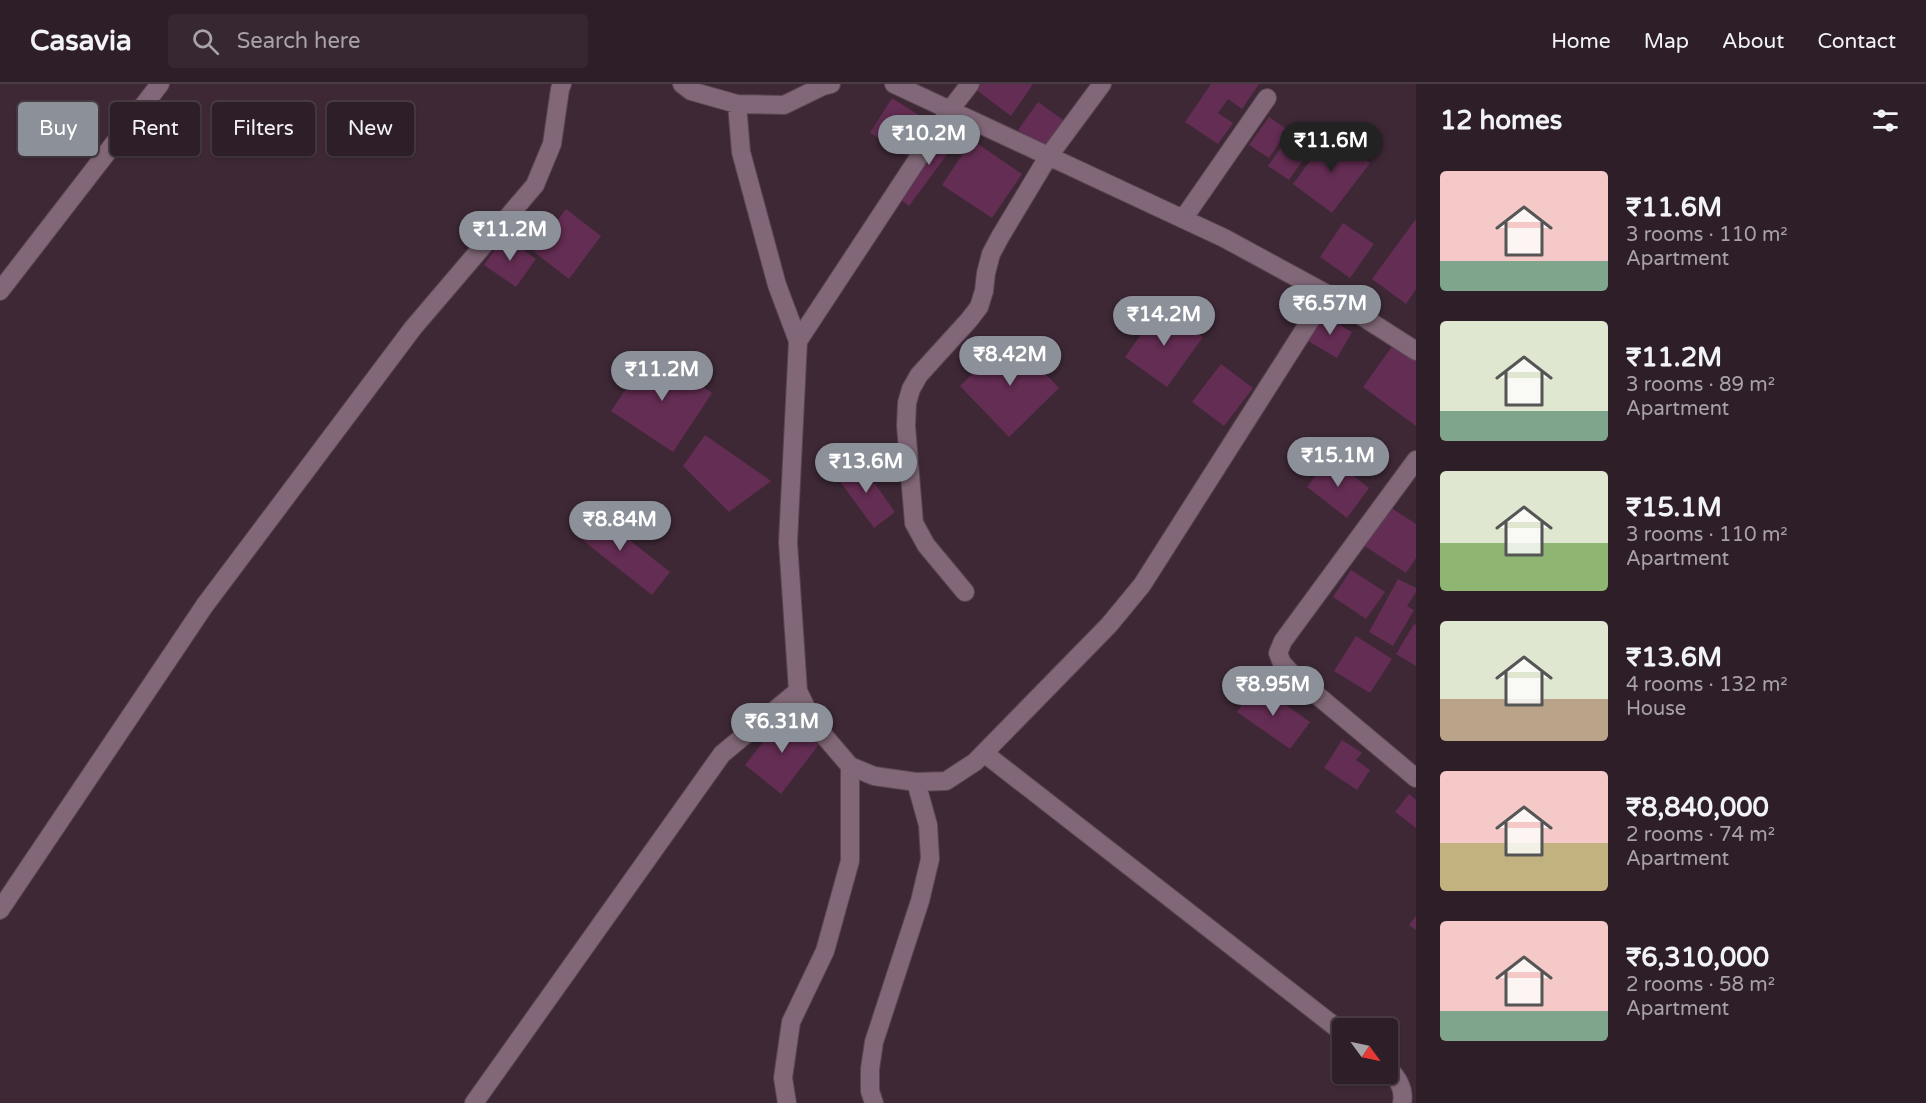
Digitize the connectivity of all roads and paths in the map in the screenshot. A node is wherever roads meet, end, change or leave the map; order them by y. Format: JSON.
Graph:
{"nodes":[{"id":1,"x":160,"y":84,"type":"edge"},
{"id":2,"x":562,"y":84,"type":"edge"},
{"id":3,"x":682,"y":84,"type":"edge"},
{"id":4,"x":831,"y":84,"type":"edge"},
{"id":5,"x":894,"y":84,"type":"edge"},
{"id":6,"x":970,"y":84,"type":"edge"},
{"id":7,"x":1102,"y":84,"type":"edge"},
{"id":8,"x":1267,"y":98,"type":"dead end"},
{"id":9,"x":737,"y":104,"type":"junction"},
{"id":10,"x":950,"y":110,"type":"junction"},
{"id":11,"x":1048,"y":157,"type":"junction"},
{"id":12,"x":1183,"y":219,"type":"junction"},
{"id":13,"x":0,"y":291,"type":"edge"},
{"id":14,"x":1327,"y":294,"type":"junction"},
{"id":15,"x":798,"y":341,"type":"junction"},
{"id":16,"x":1416,"y":351,"type":"edge"},
{"id":17,"x":1416,"y":460,"type":"edge"},
{"id":18,"x":965,"y":592,"type":"dead end"},
{"id":19,"x":798,"y":691,"type":"junction"},
{"id":20,"x":984,"y":753,"type":"junction"},
{"id":21,"x":850,"y":766,"type":"junction"},
{"id":22,"x":1416,"y":778,"type":"edge"},
{"id":23,"x":916,"y":782,"type":"junction"},
{"id":24,"x":0,"y":910,"type":"edge"},
{"id":25,"x":1332,"y":1024,"type":"edge"},
{"id":26,"x":1398,"y":1079,"type":"edge"},
{"id":27,"x":474,"y":1103,"type":"edge"},
{"id":28,"x":788,"y":1103,"type":"edge"},
{"id":29,"x":874,"y":1103,"type":"edge"},
{"id":30,"x":1402,"y":1103,"type":"edge"}],
"edges":[{"from":1,"to":13,"type":"street"},
{"from":2,"to":24,"type":"street"},
{"from":3,"to":9,"type":"street"},
{"from":4,"to":9,"type":"street"},
{"from":5,"to":10,"type":"street"},
{"from":6,"to":10,"type":"street"},
{"from":7,"to":11,"type":"street"},
{"from":8,"to":12,"type":"street"},
{"from":9,"to":15,"type":"street"},
{"from":10,"to":11,"type":"street"},
{"from":10,"to":15,"type":"street"},
{"from":11,"to":12,"type":"street"},
{"from":11,"to":18,"type":"street"},
{"from":12,"to":14,"type":"street"},
{"from":14,"to":16,"type":"street"},
{"from":14,"to":20,"type":"street"},
{"from":15,"to":19,"type":"street"},
{"from":17,"to":22,"type":"street"},
{"from":19,"to":21,"type":"street"},
{"from":19,"to":27,"type":"street"},
{"from":20,"to":23,"type":"street"},
{"from":20,"to":25,"type":"street"},
{"from":21,"to":23,"type":"street"},
{"from":21,"to":28,"type":"street"},
{"from":23,"to":29,"type":"street"},
{"from":26,"to":30,"type":"street"}]}
